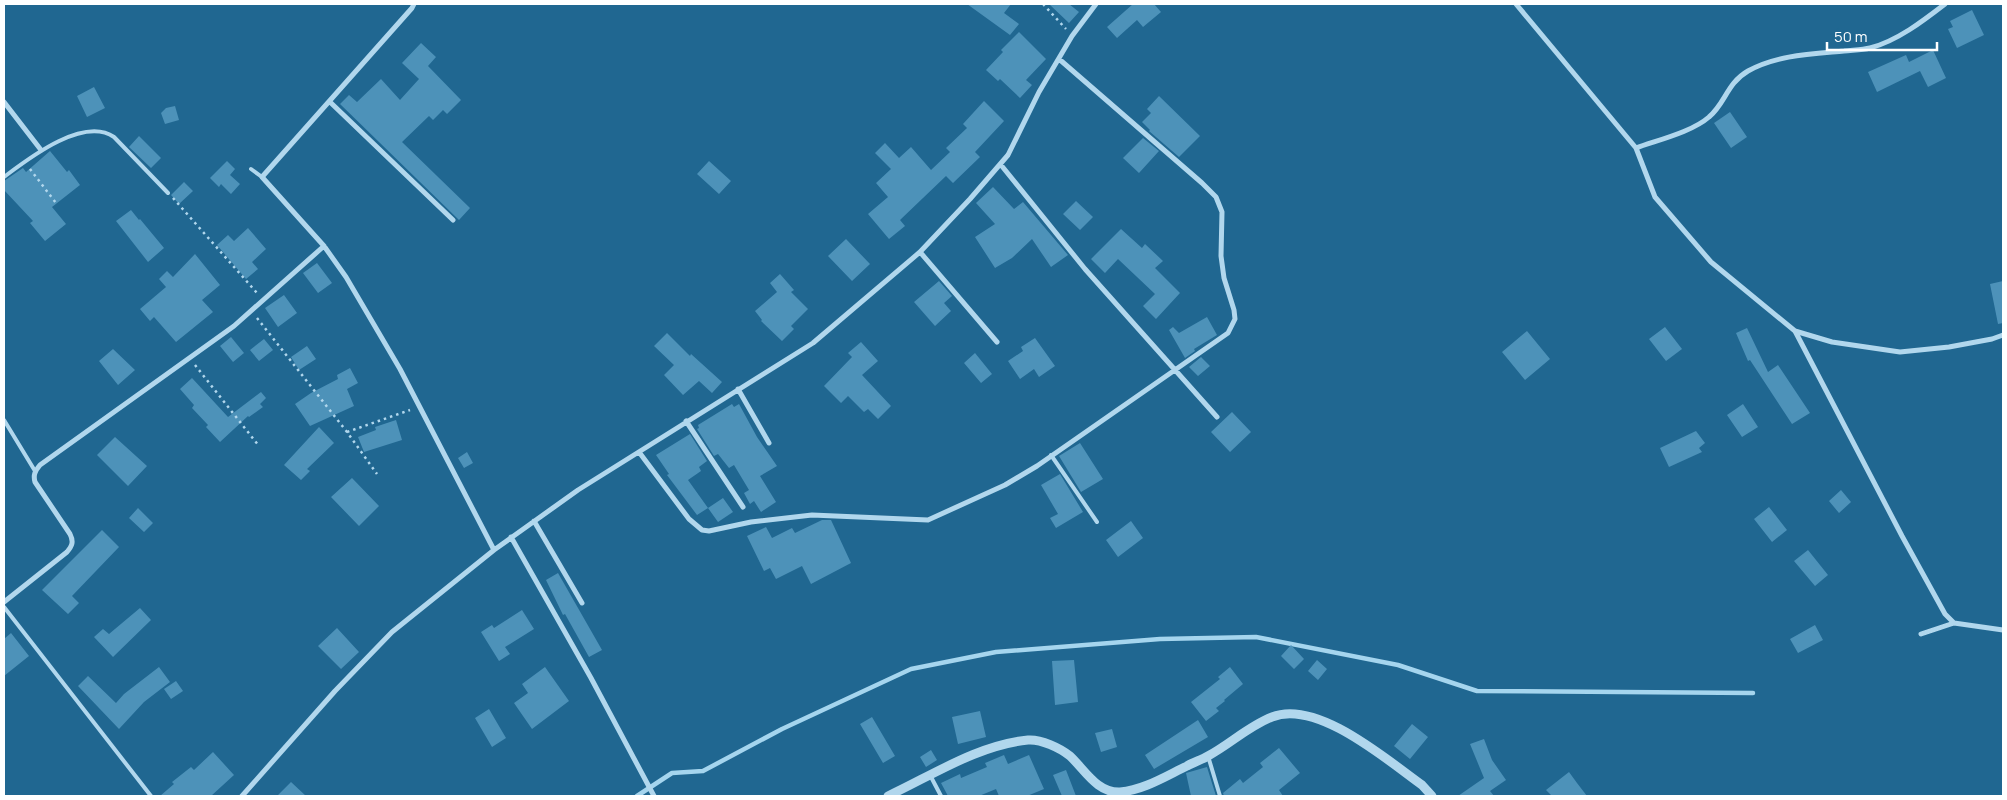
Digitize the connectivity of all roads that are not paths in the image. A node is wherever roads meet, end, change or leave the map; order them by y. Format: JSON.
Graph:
{"nodes":[{"id":1,"x":414,"y":4,"type":"edge"},
{"id":2,"x":1096,"y":4,"type":"edge"},
{"id":3,"x":1516,"y":4,"type":"edge"},
{"id":4,"x":1945,"y":4,"type":"edge"},
{"id":5,"x":1059,"y":59,"type":"junction"},
{"id":6,"x":4,"y":102,"type":"edge"},
{"id":7,"x":330,"y":102,"type":"junction"},
{"id":8,"x":1636,"y":148,"type":"junction"},
{"id":9,"x":41,"y":150,"type":"junction"},
{"id":10,"x":1001,"y":165,"type":"junction"},
{"id":11,"x":251,"y":169,"type":"dead end"},
{"id":12,"x":262,"y":176,"type":"junction"},
{"id":13,"x":4,"y":177,"type":"edge"},
{"id":14,"x":168,"y":193,"type":"road end"},
{"id":15,"x":453,"y":220,"type":"dead end"},
{"id":16,"x":324,"y":246,"type":"junction"},
{"id":17,"x":920,"y":252,"type":"junction"},
{"id":18,"x":1795,"y":331,"type":"junction"},
{"id":19,"x":2003,"y":335,"type":"edge"},
{"id":20,"x":997,"y":342,"type":"dead end"},
{"id":21,"x":1175,"y":370,"type":"junction"},
{"id":22,"x":738,"y":389,"type":"junction"},
{"id":23,"x":1217,"y":417,"type":"dead end"},
{"id":24,"x":4,"y":420,"type":"edge"},
{"id":25,"x":686,"y":421,"type":"junction"},
{"id":26,"x":769,"y":442,"type":"dead end"},
{"id":27,"x":639,"y":452,"type":"junction"},
{"id":28,"x":1051,"y":455,"type":"junction"},
{"id":29,"x":35,"y":471,"type":"junction"},
{"id":30,"x":743,"y":507,"type":"dead end"},
{"id":31,"x":534,"y":521,"type":"junction"},
{"id":32,"x":1098,"y":522,"type":"dead end"},
{"id":33,"x":511,"y":537,"type":"junction"},
{"id":34,"x":494,"y":550,"type":"junction"},
{"id":35,"x":4,"y":602,"type":"edge"},
{"id":36,"x":582,"y":604,"type":"dead end"},
{"id":37,"x":4,"y":607,"type":"edge"},
{"id":38,"x":1954,"y":623,"type":"junction"},
{"id":39,"x":2003,"y":630,"type":"edge"},
{"id":40,"x":1921,"y":634,"type":"dead end"},
{"id":41,"x":1208,"y":756,"type":"junction"},
{"id":42,"x":930,"y":775,"type":"junction"},
{"id":43,"x":151,"y":796,"type":"edge"},
{"id":44,"x":242,"y":796,"type":"edge"},
{"id":45,"x":654,"y":796,"type":"edge"},
{"id":46,"x":888,"y":796,"type":"edge"},
{"id":47,"x":941,"y":796,"type":"edge"},
{"id":48,"x":1220,"y":796,"type":"edge"},
{"id":49,"x":1432,"y":796,"type":"edge"}],
"edges":[{"from":1,"to":7,"type":"street"},
{"from":2,"to":5,"type":"street"},
{"from":3,"to":8,"type":"street"},
{"from":4,"to":8,"type":"street"},
{"from":5,"to":10,"type":"street"},
{"from":5,"to":21,"type":"street"},
{"from":6,"to":9,"type":"street"},
{"from":7,"to":12,"type":"street"},
{"from":7,"to":15,"type":"street"},
{"from":8,"to":18,"type":"street"},
{"from":9,"to":13,"type":"lane"},
{"from":9,"to":14,"type":"lane"},
{"from":10,"to":17,"type":"street"},
{"from":10,"to":21,"type":"street"},
{"from":11,"to":12,"type":"lane"},
{"from":12,"to":16,"type":"street"},
{"from":16,"to":29,"type":"street"},
{"from":16,"to":34,"type":"street"},
{"from":17,"to":20,"type":"street"},
{"from":17,"to":22,"type":"street"},
{"from":18,"to":19,"type":"street"},
{"from":18,"to":38,"type":"street"},
{"from":21,"to":23,"type":"street"},
{"from":21,"to":28,"type":"street"},
{"from":22,"to":25,"type":"street"},
{"from":22,"to":26,"type":"street"},
{"from":24,"to":29,"type":"lane"},
{"from":25,"to":27,"type":"street"},
{"from":25,"to":30,"type":"street"},
{"from":27,"to":28,"type":"street"},
{"from":27,"to":31,"type":"street"},
{"from":28,"to":32,"type":"lane"},
{"from":29,"to":35,"type":"street"},
{"from":31,"to":33,"type":"street"},
{"from":31,"to":36,"type":"street"},
{"from":33,"to":34,"type":"street"},
{"from":33,"to":45,"type":"street"},
{"from":34,"to":44,"type":"street"},
{"from":37,"to":43,"type":"lane"},
{"from":38,"to":39,"type":"street"},
{"from":38,"to":40,"type":"street"},
{"from":41,"to":42,"type":"street"},
{"from":41,"to":48,"type":"lane"},
{"from":41,"to":49,"type":"street"},
{"from":42,"to":46,"type":"street"},
{"from":42,"to":47,"type":"lane"}]}
